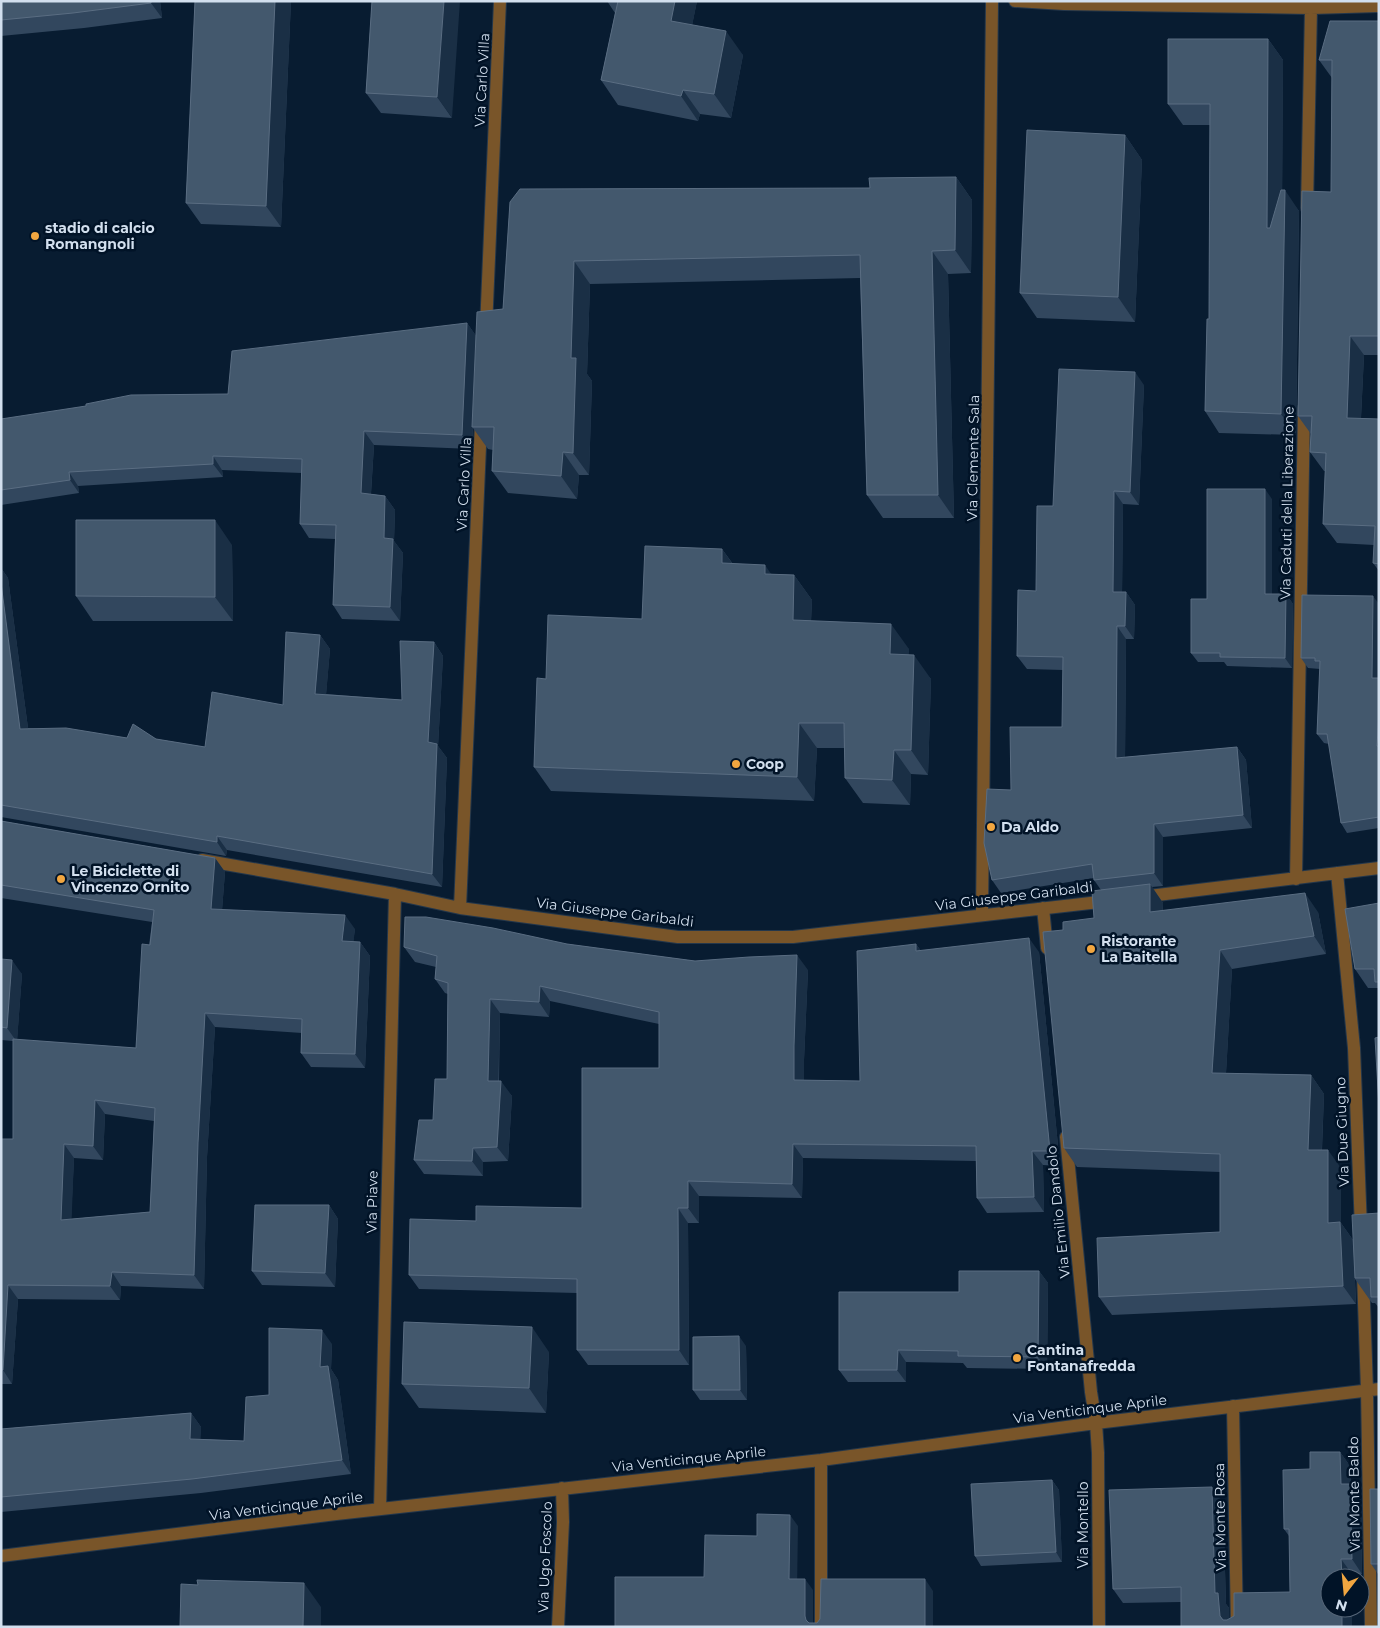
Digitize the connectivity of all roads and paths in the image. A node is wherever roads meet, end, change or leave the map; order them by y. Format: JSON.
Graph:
{"nodes":[{"id":1,"x":500,"y":1,"type":"edge"},
{"id":2,"x":992,"y":1,"type":"edge"},
{"id":3,"x":1015,"y":1,"type":"edge"},
{"id":4,"x":1379,"y":6,"type":"edge"},
{"id":5,"x":1311,"y":8,"type":"junction"},
{"id":6,"x":1307,"y":218,"type":"edge"},
{"id":7,"x":485,"y":340,"type":"edge"},
{"id":8,"x":1304,"y":397,"type":"edge"},
{"id":9,"x":482,"y":410,"type":"edge"},
{"id":10,"x":186,"y":857,"type":"edge"},
{"id":11,"x":1379,"y":868,"type":"edge"},
{"id":12,"x":1337,"y":874,"type":"junction"},
{"id":13,"x":1296,"y":879,"type":"junction"},
{"id":14,"x":395,"y":894,"type":"junction"},
{"id":15,"x":460,"y":908,"type":"junction"},
{"id":16,"x":1043,"y":908,"type":"junction"},
{"id":17,"x":982,"y":915,"type":"junction"},
{"id":18,"x":1048,"y":962,"type":"edge"},
{"id":19,"x":1065,"y":1128,"type":"edge"},
{"id":20,"x":1362,"y":1244,"type":"edge"},
{"id":21,"x":1362,"y":1263,"type":"edge"},
{"id":22,"x":1373,"y":1390,"type":"edge"},
{"id":23,"x":1233,"y":1406,"type":"junction"},
{"id":24,"x":1096,"y":1423,"type":"junction"},
{"id":25,"x":822,"y":1460,"type":"junction"},
{"id":26,"x":562,"y":1488,"type":"junction"},
{"id":27,"x":380,"y":1509,"type":"junction"},
{"id":28,"x":1,"y":1556,"type":"edge"},
{"id":29,"x":558,"y":1627,"type":"edge"},
{"id":30,"x":821,"y":1627,"type":"edge"},
{"id":31,"x":1099,"y":1627,"type":"edge"},
{"id":32,"x":1237,"y":1627,"type":"edge"},
{"id":33,"x":1371,"y":1627,"type":"edge"}],
"edges":[{"from":1,"to":7,"type":"street","name":"Via Carlo Villa"},
{"from":2,"to":17,"type":"street","name":"Via Clemente Sala"},
{"from":3,"to":5,"type":"street"},
{"from":4,"to":5,"type":"street"},
{"from":5,"to":6,"type":"street"},
{"from":8,"to":13,"type":"street","name":"Via Caduti della Liberazione"},
{"from":9,"to":15,"type":"street","name":"Via Carlo Villa"},
{"from":10,"to":14,"type":"street","name":"Via Giuseppe Garibaldi"},
{"from":11,"to":12,"type":"street","name":"Via Giuseppe Garibaldi"},
{"from":12,"to":13,"type":"street","name":"Via Giuseppe Garibaldi"},
{"from":12,"to":20,"type":"street","name":"Via Due Giugno"},
{"from":13,"to":16,"type":"street","name":"Via Giuseppe Garibaldi"},
{"from":14,"to":15,"type":"street","name":"Via Giuseppe Garibaldi"},
{"from":14,"to":27,"type":"street","name":"Via Piave"},
{"from":15,"to":17,"type":"street","name":"Via Giuseppe Garibaldi"},
{"from":16,"to":17,"type":"street","name":"Via Giuseppe Garibaldi"},
{"from":16,"to":18,"type":"street"},
{"from":19,"to":24,"type":"street","name":"Via Emilio Dandolo"},
{"from":21,"to":22,"type":"street"},
{"from":22,"to":23,"type":"street","name":"Via Venticinque Aprile"},
{"from":22,"to":33,"type":"street","name":"Via Monte Baldo"},
{"from":23,"to":24,"type":"street","name":"Via Venticinque Aprile"},
{"from":23,"to":32,"type":"street","name":"Via Monte Rosa"},
{"from":24,"to":25,"type":"street","name":"Via Venticinque Aprile"},
{"from":24,"to":31,"type":"street","name":"Via Montello"},
{"from":25,"to":26,"type":"street","name":"Via Venticinque Aprile"},
{"from":25,"to":30,"type":"street"},
{"from":26,"to":27,"type":"street","name":"Via Venticinque Aprile"},
{"from":26,"to":29,"type":"street","name":"Via Ugo Foscolo"},
{"from":27,"to":28,"type":"street","name":"Via Venticinque Aprile"}]}
